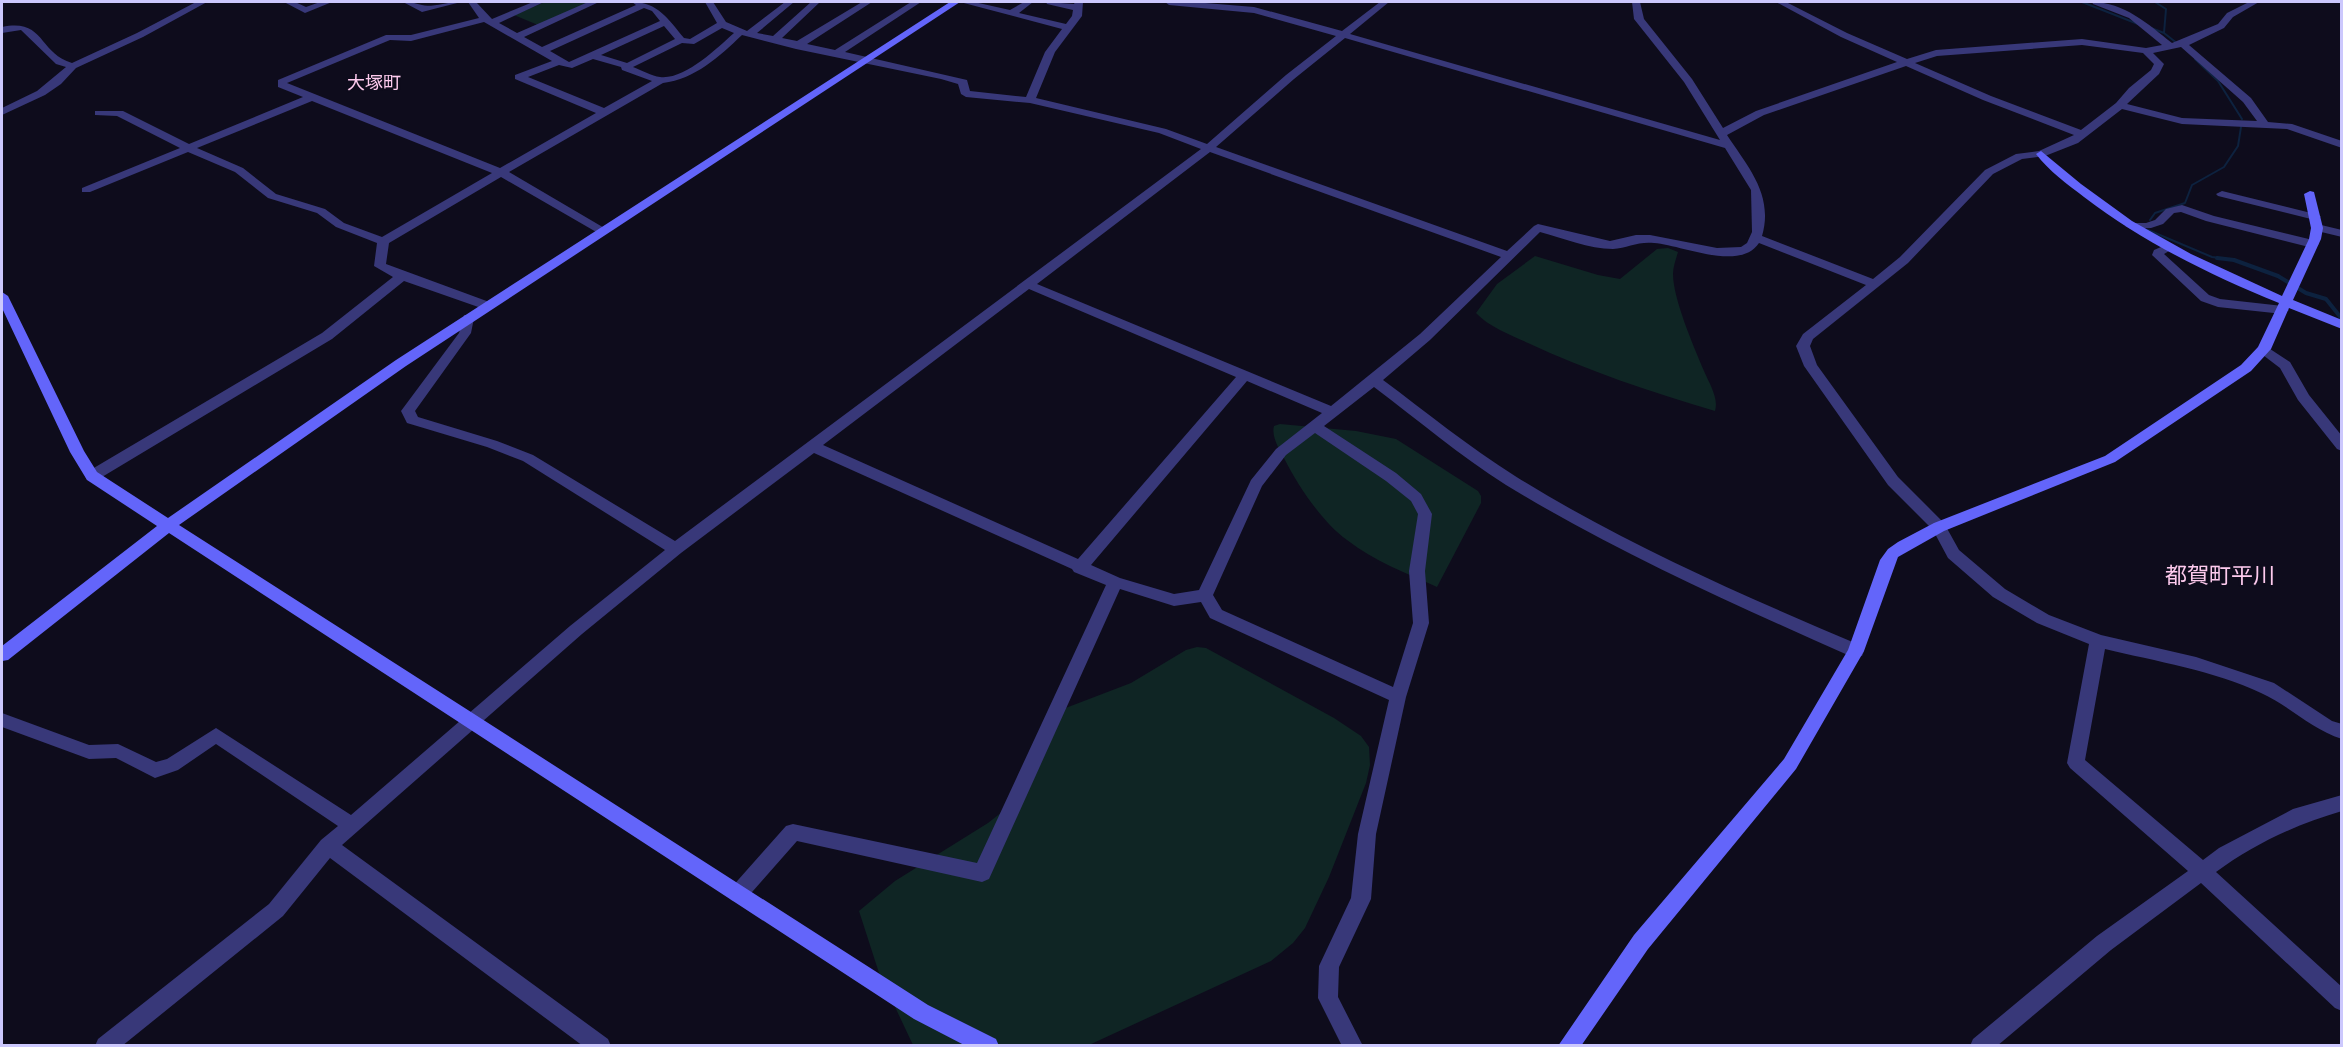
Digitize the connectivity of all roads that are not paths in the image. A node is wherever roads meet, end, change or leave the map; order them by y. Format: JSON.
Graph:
{"nodes":[{"id":1,"x":202,"y":2,"type":"edge"},
{"id":2,"x":289,"y":2,"type":"edge"},
{"id":3,"x":327,"y":2,"type":"edge"},
{"id":4,"x":408,"y":2,"type":"edge"},
{"id":5,"x":456,"y":2,"type":"edge"},
{"id":6,"x":472,"y":2,"type":"edge"},
{"id":7,"x":540,"y":2,"type":"edge"},
{"id":8,"x":595,"y":2,"type":"edge"},
{"id":9,"x":709,"y":2,"type":"edge"},
{"id":10,"x":789,"y":2,"type":"edge"},
{"id":11,"x":816,"y":2,"type":"edge"},
{"id":12,"x":868,"y":2,"type":"edge"},
{"id":13,"x":917,"y":2,"type":"edge"},
{"id":14,"x":955,"y":2,"type":"edge"},
{"id":15,"x":965,"y":2,"type":"edge"},
{"id":16,"x":1029,"y":2,"type":"edge"},
{"id":17,"x":1050,"y":2,"type":"edge"},
{"id":18,"x":1169,"y":2,"type":"edge"},
{"id":19,"x":1385,"y":2,"type":"edge"},
{"id":20,"x":1636,"y":2,"type":"edge"},
{"id":21,"x":1780,"y":2,"type":"edge"},
{"id":22,"x":2096,"y":2,"type":"edge"},
{"id":23,"x":2256,"y":2,"type":"edge"},
{"id":24,"x":640,"y":3,"type":"edge"},
{"id":25,"x":1078,"y":5,"type":"edge"},
{"id":26,"x":1012,"y":13,"type":"junction"},
{"id":27,"x":488,"y":21,"type":"junction"},
{"id":28,"x":666,"y":22,"type":"junction"},
{"id":29,"x":722,"y":24,"type":"junction"},
{"id":30,"x":1069,"y":28,"type":"junction"},
{"id":31,"x":2,"y":30,"type":"edge"},
{"id":32,"x":744,"y":33,"type":"junction"},
{"id":33,"x":1343,"y":34,"type":"junction"},
{"id":34,"x":518,"y":36,"type":"junction"},
{"id":35,"x":681,"y":40,"type":"junction"},
{"id":36,"x":774,"y":40,"type":"junction"},
{"id":37,"x":2183,"y":44,"type":"junction"},
{"id":38,"x":796,"y":46,"type":"junction"},
{"id":39,"x":2171,"y":47,"type":"junction"},
{"id":40,"x":542,"y":51,"type":"junction"},
{"id":41,"x":2146,"y":51,"type":"junction"},
{"id":42,"x":835,"y":54,"type":"junction"},
{"id":43,"x":591,"y":55,"type":"junction"},
{"id":44,"x":864,"y":60,"type":"junction"},
{"id":45,"x":560,"y":61,"type":"junction"},
{"id":46,"x":1907,"y":61,"type":"junction"},
{"id":47,"x":73,"y":66,"type":"junction"},
{"id":48,"x":628,"y":66,"type":"junction"},
{"id":49,"x":660,"y":80,"type":"junction"},
{"id":50,"x":312,"y":97,"type":"junction"},
{"id":51,"x":1030,"y":100,"type":"junction"},
{"id":52,"x":2120,"y":105,"type":"junction"},
{"id":53,"x":2,"y":112,"type":"edge"},
{"id":54,"x":604,"y":112,"type":"junction"},
{"id":55,"x":99,"y":113,"type":"dead end"},
{"id":56,"x":2264,"y":124,"type":"junction"},
{"id":57,"x":1721,"y":134,"type":"junction"},
{"id":58,"x":2083,"y":135,"type":"junction"},
{"id":59,"x":1727,"y":145,"type":"junction"},
{"id":60,"x":2342,"y":145,"type":"edge"},
{"id":61,"x":189,"y":147,"type":"junction"},
{"id":62,"x":1210,"y":147,"type":"junction"},
{"id":63,"x":2041,"y":154,"type":"junction"},
{"id":64,"x":502,"y":173,"type":"junction"},
{"id":65,"x":86,"y":190,"type":"dead end"},
{"id":66,"x":2310,"y":191,"type":"dead end"},
{"id":67,"x":2222,"y":194,"type":"dead end"},
{"id":68,"x":2131,"y":226,"type":"junction"},
{"id":69,"x":2315,"y":230,"type":"junction"},
{"id":70,"x":602,"y":231,"type":"junction"},
{"id":71,"x":2342,"y":234,"type":"edge"},
{"id":72,"x":1755,"y":237,"type":"junction"},
{"id":73,"x":383,"y":241,"type":"junction"},
{"id":74,"x":2168,"y":248,"type":"junction"},
{"id":75,"x":1508,"y":256,"type":"junction"},
{"id":76,"x":402,"y":276,"type":"junction"},
{"id":77,"x":1875,"y":284,"type":"junction"},
{"id":78,"x":1029,"y":285,"type":"junction"},
{"id":79,"x":2,"y":296,"type":"edge"},
{"id":80,"x":488,"y":306,"type":"junction"},
{"id":81,"x":2284,"y":306,"type":"junction"},
{"id":82,"x":468,"y":318,"type":"junction"},
{"id":83,"x":2342,"y":325,"type":"edge"},
{"id":84,"x":2265,"y":349,"type":"junction"},
{"id":85,"x":1244,"y":376,"type":"junction"},
{"id":86,"x":1374,"y":380,"type":"junction"},
{"id":87,"x":1332,"y":412,"type":"junction"},
{"id":88,"x":1314,"y":426,"type":"junction"},
{"id":89,"x":812,"y":446,"type":"junction"},
{"id":90,"x":2342,"y":446,"type":"edge"},
{"id":91,"x":92,"y":476,"type":"junction"},
{"id":92,"x":169,"y":525,"type":"junction"},
{"id":93,"x":1939,"y":527,"type":"junction"},
{"id":94,"x":676,"y":549,"type":"junction"},
{"id":95,"x":1079,"y":568,"type":"junction"},
{"id":96,"x":1115,"y":582,"type":"junction"},
{"id":97,"x":1205,"y":595,"type":"junction"},
{"id":98,"x":2098,"y":641,"type":"junction"},
{"id":99,"x":1856,"y":651,"type":"junction"},
{"id":100,"x":2,"y":655,"type":"edge"},
{"id":101,"x":1398,"y":697,"type":"junction"},
{"id":102,"x":2,"y":720,"type":"edge"},
{"id":103,"x":471,"y":723,"type":"junction"},
{"id":104,"x":2342,"y":732,"type":"edge"},
{"id":105,"x":2342,"y":802,"type":"edge"},
{"id":106,"x":351,"y":825,"type":"junction"},
{"id":107,"x":328,"y":846,"type":"junction"},
{"id":108,"x":2203,"y":872,"type":"junction"},
{"id":109,"x":738,"y":894,"type":"junction"},
{"id":110,"x":2342,"y":1000,"type":"edge"},
{"id":111,"x":105,"y":1046,"type":"edge"},
{"id":112,"x":601,"y":1046,"type":"edge"},
{"id":113,"x":989,"y":1046,"type":"edge"},
{"id":114,"x":1353,"y":1046,"type":"edge"},
{"id":115,"x":1568,"y":1046,"type":"edge"},
{"id":116,"x":1980,"y":1046,"type":"edge"}],
"edges":[{"from":1,"to":47,"type":"street"},
{"from":2,"to":3,"type":"street"},
{"from":4,"to":5,"type":"street"},
{"from":6,"to":27,"type":"street"},
{"from":7,"to":27,"type":"street"},
{"from":8,"to":34,"type":"street"},
{"from":9,"to":29,"type":"street"},
{"from":10,"to":32,"type":"street"},
{"from":11,"to":36,"type":"street"},
{"from":12,"to":38,"type":"street"},
{"from":13,"to":42,"type":"street"},
{"from":14,"to":44,"type":"street"},
{"from":15,"to":26,"type":"street"},
{"from":16,"to":26,"type":"street"},
{"from":17,"to":25,"type":"street"},
{"from":18,"to":33,"type":"street"},
{"from":19,"to":33,"type":"street"},
{"from":20,"to":57,"type":"street"},
{"from":21,"to":46,"type":"street"},
{"from":22,"to":39,"type":"street"},
{"from":23,"to":37,"type":"street"},
{"from":24,"to":28,"type":"street"},
{"from":24,"to":40,"type":"street"},
{"from":25,"to":30,"type":"street"},
{"from":26,"to":30,"type":"street"},
{"from":27,"to":34,"type":"street"},
{"from":27,"to":50,"type":"street"},
{"from":28,"to":35,"type":"street"},
{"from":28,"to":43,"type":"street"},
{"from":29,"to":32,"type":"street"},
{"from":29,"to":35,"type":"street"},
{"from":30,"to":51,"type":"street"},
{"from":31,"to":47,"type":"street"},
{"from":32,"to":36,"type":"street"},
{"from":32,"to":49,"type":"street"},
{"from":33,"to":59,"type":"street"},
{"from":33,"to":62,"type":"street"},
{"from":34,"to":40,"type":"street"},
{"from":35,"to":48,"type":"street"},
{"from":36,"to":38,"type":"street"},
{"from":37,"to":39,"type":"street"},
{"from":37,"to":56,"type":"street"},
{"from":38,"to":42,"type":"street"},
{"from":39,"to":41,"type":"street"},
{"from":40,"to":45,"type":"street"},
{"from":41,"to":46,"type":"street"},
{"from":41,"to":52,"type":"street"},
{"from":42,"to":44,"type":"street"},
{"from":43,"to":45,"type":"street"},
{"from":43,"to":48,"type":"street"},
{"from":44,"to":51,"type":"street"},
{"from":44,"to":70,"type":"street"},
{"from":45,"to":54,"type":"street"},
{"from":46,"to":57,"type":"street"},
{"from":46,"to":58,"type":"street"},
{"from":47,"to":53,"type":"street"},
{"from":48,"to":49,"type":"street"},
{"from":49,"to":54,"type":"street"},
{"from":50,"to":61,"type":"street"},
{"from":50,"to":64,"type":"street"},
{"from":51,"to":62,"type":"street"},
{"from":52,"to":56,"type":"street"},
{"from":52,"to":58,"type":"street"},
{"from":54,"to":64,"type":"street"},
{"from":55,"to":61,"type":"street"},
{"from":56,"to":60,"type":"street"},
{"from":57,"to":59,"type":"street"},
{"from":58,"to":63,"type":"street"},
{"from":59,"to":72,"type":"street"},
{"from":61,"to":65,"type":"street"},
{"from":61,"to":73,"type":"street"},
{"from":62,"to":75,"type":"street"},
{"from":62,"to":78,"type":"street"},
{"from":63,"to":68,"type":"street"},
{"from":63,"to":77,"type":"street"},
{"from":64,"to":70,"type":"street"},
{"from":64,"to":73,"type":"street"},
{"from":66,"to":69,"type":"street"},
{"from":67,"to":69,"type":"street"},
{"from":68,"to":69,"type":"street"},
{"from":68,"to":74,"type":"street"},
{"from":69,"to":71,"type":"street"},
{"from":69,"to":81,"type":"street"},
{"from":70,"to":80,"type":"street"},
{"from":72,"to":75,"type":"street"},
{"from":72,"to":77,"type":"street"},
{"from":73,"to":76,"type":"street"},
{"from":74,"to":81,"type":"street"},
{"from":74,"to":81,"type":"street"},
{"from":75,"to":86,"type":"street"},
{"from":76,"to":80,"type":"street"},
{"from":76,"to":91,"type":"street"},
{"from":77,"to":93,"type":"street"},
{"from":78,"to":85,"type":"street"},
{"from":78,"to":89,"type":"street"},
{"from":79,"to":91,"type":"street"},
{"from":80,"to":82,"type":"street"},
{"from":81,"to":83,"type":"street"},
{"from":81,"to":84,"type":"street"},
{"from":82,"to":92,"type":"street"},
{"from":82,"to":94,"type":"street"},
{"from":84,"to":90,"type":"street"},
{"from":84,"to":93,"type":"street"},
{"from":85,"to":87,"type":"street"},
{"from":85,"to":95,"type":"street"},
{"from":86,"to":87,"type":"street"},
{"from":86,"to":99,"type":"street"},
{"from":87,"to":88,"type":"street"},
{"from":88,"to":97,"type":"street"},
{"from":88,"to":101,"type":"street"},
{"from":89,"to":94,"type":"street"},
{"from":89,"to":95,"type":"street"},
{"from":91,"to":92,"type":"street"},
{"from":92,"to":100,"type":"street"},
{"from":92,"to":103,"type":"street"},
{"from":93,"to":98,"type":"street"},
{"from":93,"to":99,"type":"street"},
{"from":94,"to":103,"type":"street"},
{"from":95,"to":96,"type":"street"},
{"from":96,"to":97,"type":"street"},
{"from":96,"to":109,"type":"street"},
{"from":97,"to":101,"type":"street"},
{"from":98,"to":104,"type":"street"},
{"from":98,"to":108,"type":"street"},
{"from":99,"to":115,"type":"street"},
{"from":101,"to":114,"type":"street"},
{"from":102,"to":106,"type":"street"},
{"from":103,"to":106,"type":"street"},
{"from":103,"to":109,"type":"street"},
{"from":105,"to":108,"type":"street"},
{"from":106,"to":107,"type":"street"},
{"from":107,"to":111,"type":"street"},
{"from":107,"to":112,"type":"street"},
{"from":108,"to":110,"type":"street"},
{"from":108,"to":116,"type":"street"},
{"from":109,"to":113,"type":"street"}]}
